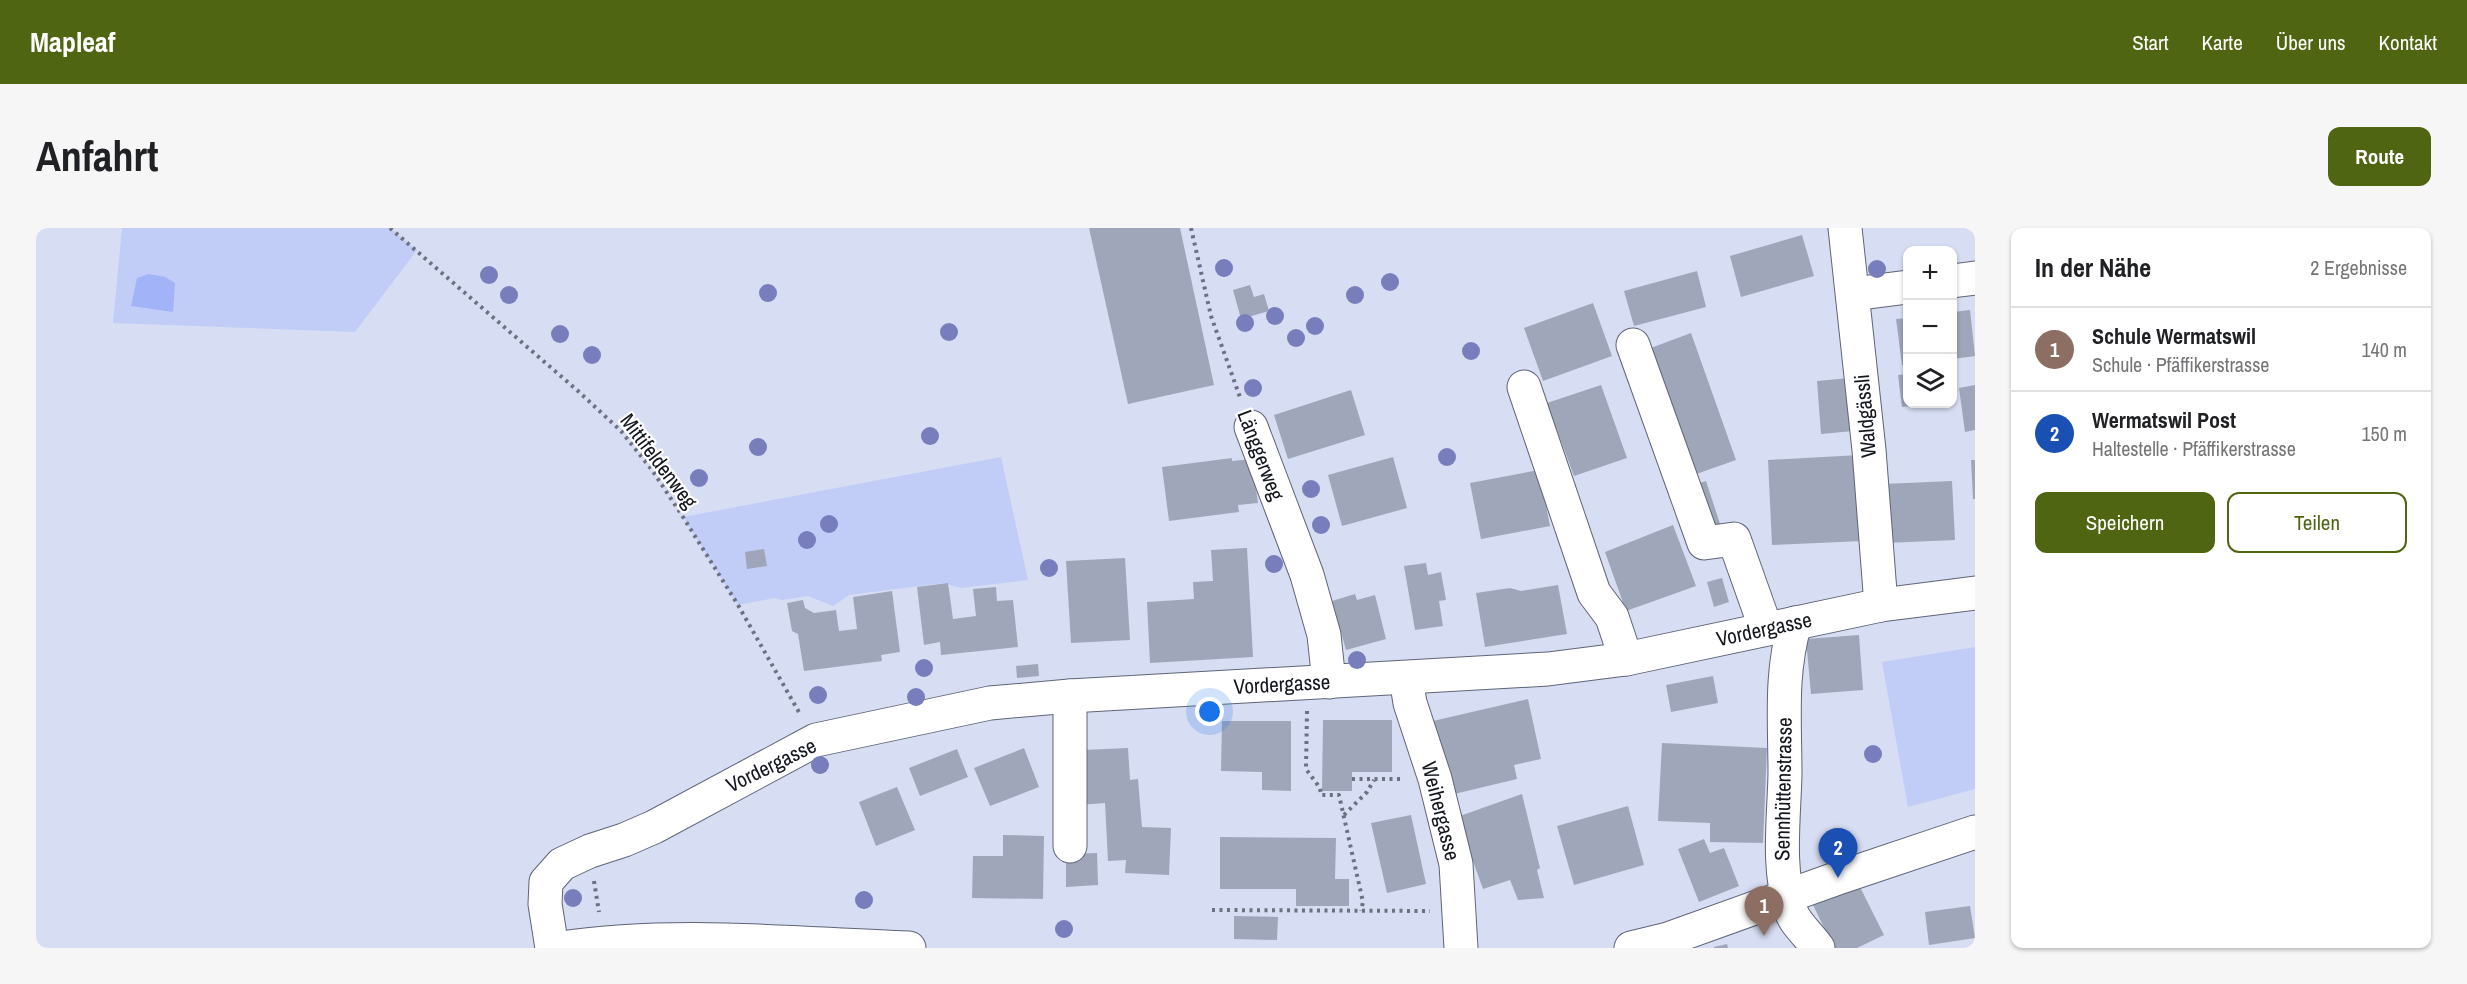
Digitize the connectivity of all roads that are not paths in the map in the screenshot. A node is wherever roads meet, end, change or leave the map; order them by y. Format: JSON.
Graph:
{"nodes":[{"id":1,"x":1845,"y":228,"type":"edge"},
{"id":2,"x":1975,"y":278,"type":"edge"},
{"id":3,"x":1957,"y":280,"type":"edge"},
{"id":4,"x":1903,"y":288,"type":"edge"},
{"id":5,"x":1854,"y":294,"type":"junction"},
{"id":6,"x":1633,"y":345,"type":"dead end"},
{"id":7,"x":1524,"y":387,"type":"dead end"},
{"id":8,"x":1251,"y":428,"type":"road end"},
{"id":9,"x":1975,"y":593,"type":"edge"},
{"id":10,"x":1881,"y":605,"type":"junction"},
{"id":11,"x":1780,"y":626,"type":"junction"},
{"id":12,"x":1729,"y":637,"type":"junction"},
{"id":13,"x":1626,"y":659,"type":"junction"},
{"id":14,"x":1406,"y":678,"type":"junction"},
{"id":15,"x":1318,"y":682,"type":"junction"},
{"id":16,"x":1783,"y":682,"type":"junction"},
{"id":17,"x":1070,"y":696,"type":"junction"},
{"id":18,"x":1975,"y":832,"type":"edge"},
{"id":19,"x":1070,"y":846,"type":"dead end"},
{"id":20,"x":1787,"y":896,"type":"junction"},
{"id":21,"x":1669,"y":943,"type":"edge"},
{"id":22,"x":552,"y":948,"type":"edge"},
{"id":23,"x":561,"y":948,"type":"edge"},
{"id":24,"x":909,"y":948,"type":"edge"},
{"id":25,"x":1461,"y":948,"type":"edge"},
{"id":26,"x":1631,"y":948,"type":"edge"},
{"id":27,"x":1818,"y":948,"type":"edge"}],
"edges":[{"from":1,"to":5,"type":"street","name":"Waldgässli"},
{"from":2,"to":3,"type":"street"},
{"from":4,"to":5,"type":"street"},
{"from":5,"to":10,"type":"street","name":"Waldgässli"},
{"from":6,"to":11,"type":"street"},
{"from":7,"to":13,"type":"street"},
{"from":8,"to":15,"type":"street","name":"Länggerweg"},
{"from":9,"to":10,"type":"street","name":"Vordergasse"},
{"from":10,"to":11,"type":"street","name":"Vordergasse"},
{"from":11,"to":12,"type":"street","name":"Vordergasse"},
{"from":11,"to":16,"type":"street","name":"Sennhüttenstrasse"},
{"from":12,"to":13,"type":"street","name":"Vordergasse"},
{"from":12,"to":16,"type":"street"},
{"from":13,"to":14,"type":"street","name":"Vordergasse"},
{"from":14,"to":15,"type":"street","name":"Vordergasse"},
{"from":14,"to":25,"type":"street","name":"Weihergasse"},
{"from":15,"to":17,"type":"street","name":"Vordergasse"},
{"from":16,"to":20,"type":"street","name":"Sennhüttenstrasse"},
{"from":17,"to":19,"type":"street"},
{"from":17,"to":22,"type":"street","name":"Vordergasse"},
{"from":18,"to":20,"type":"street"},
{"from":20,"to":21,"type":"street"},
{"from":20,"to":27,"type":"street","name":"Sennhüttenstrasse"},
{"from":21,"to":26,"type":"street"},
{"from":23,"to":24,"type":"street"}]}
